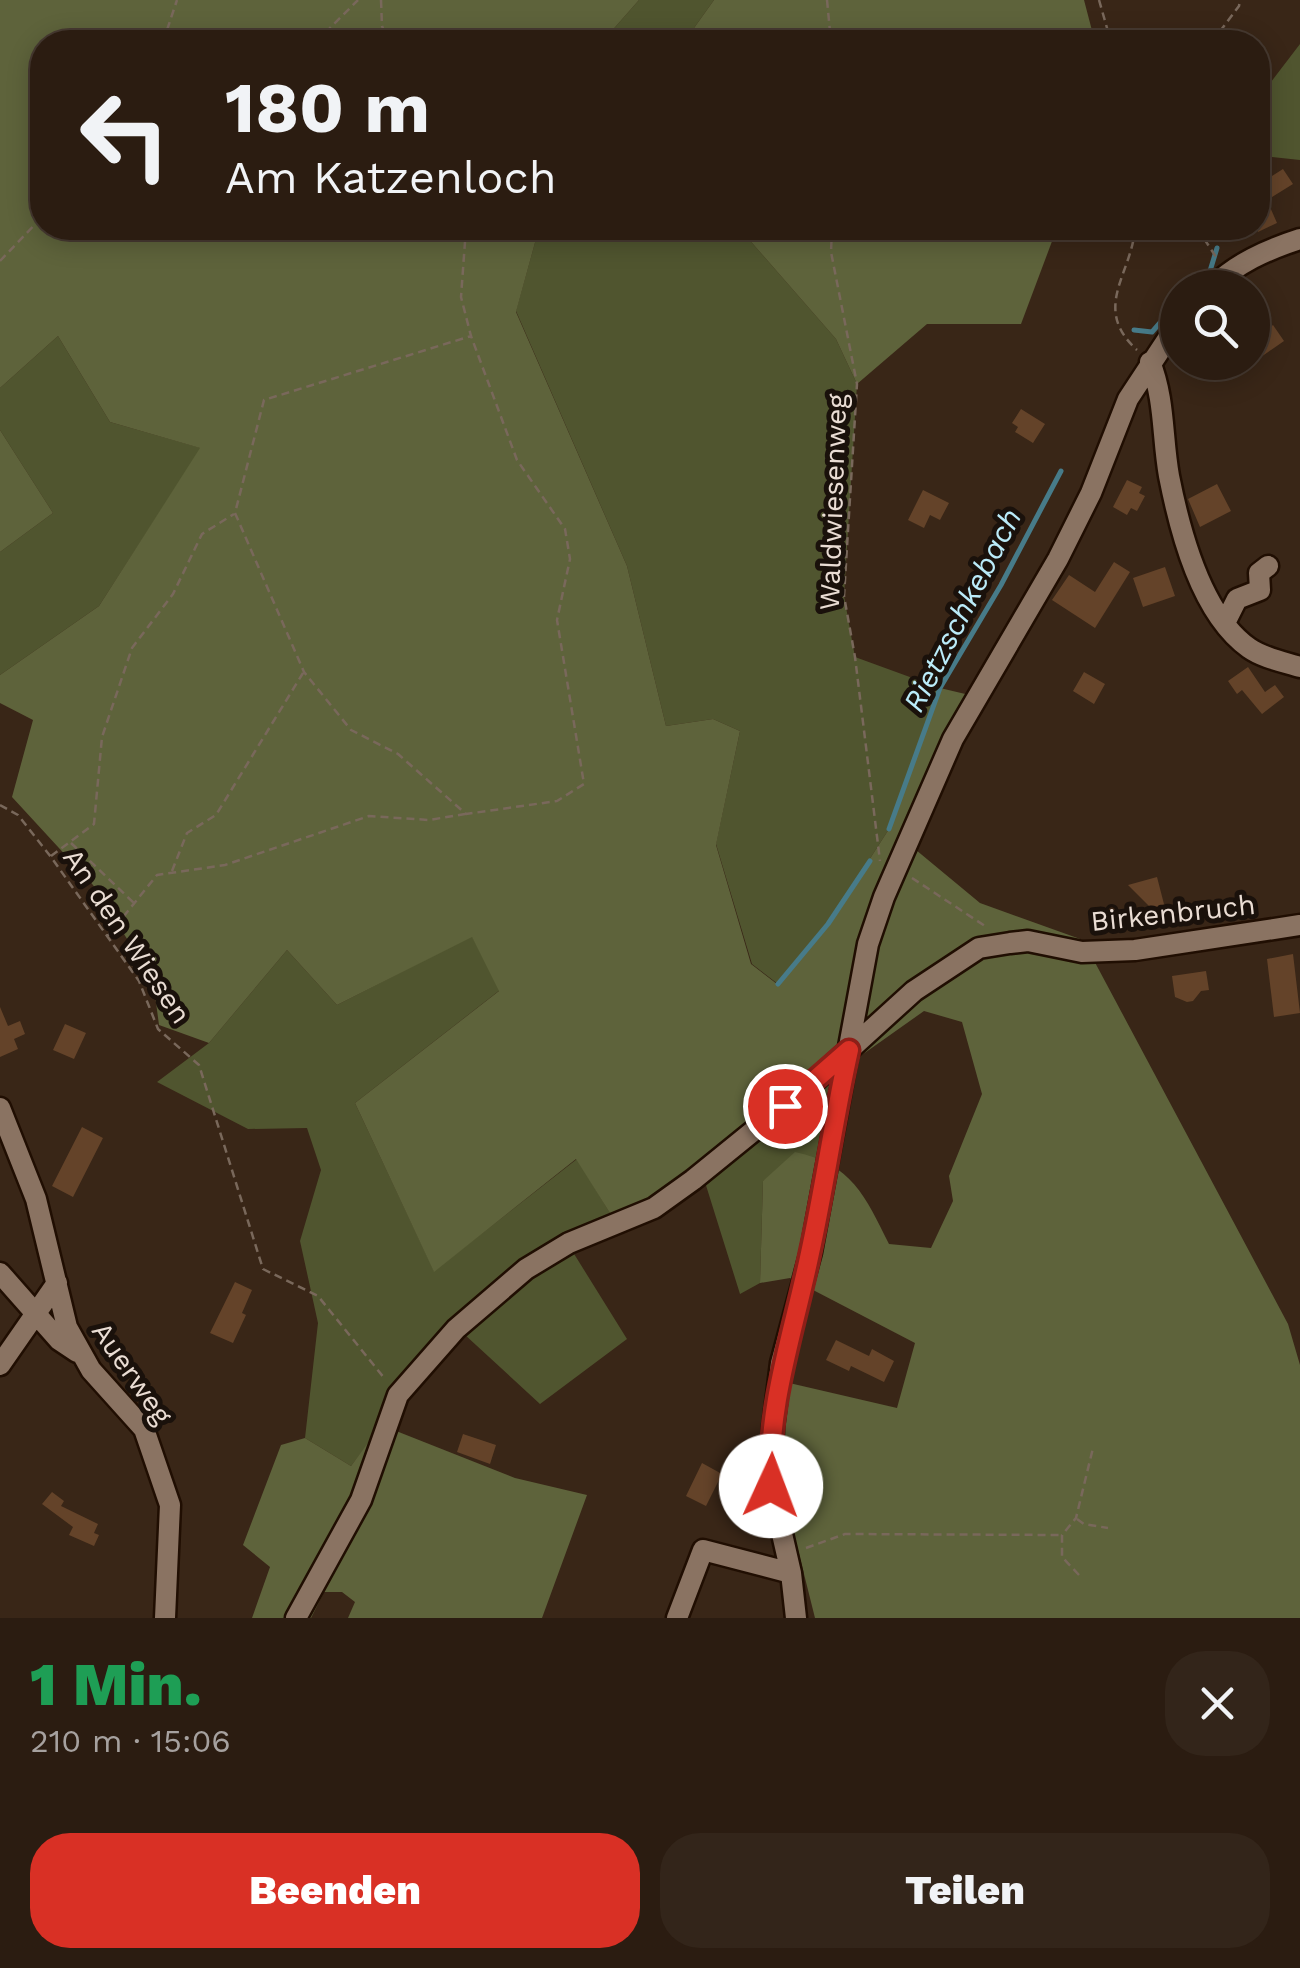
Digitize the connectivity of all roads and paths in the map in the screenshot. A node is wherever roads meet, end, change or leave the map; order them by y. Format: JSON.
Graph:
{"nodes":[{"id":1,"x":178,"y":0,"type":"edge"},
{"id":2,"x":358,"y":0,"type":"edge"},
{"id":3,"x":381,"y":0,"type":"edge"},
{"id":4,"x":828,"y":0,"type":"edge"},
{"id":5,"x":1099,"y":0,"type":"edge"},
{"id":6,"x":1240,"y":0,"type":"edge"},
{"id":7,"x":167,"y":30,"type":"edge"},
{"id":8,"x":328,"y":30,"type":"edge"},
{"id":9,"x":384,"y":30,"type":"edge"},
{"id":10,"x":830,"y":30,"type":"edge"},
{"id":11,"x":1108,"y":30,"type":"edge"},
{"id":12,"x":1221,"y":30,"type":"edge"},
{"id":13,"x":30,"y":230,"type":"edge"},
{"id":14,"x":1300,"y":239,"type":"edge"},
{"id":15,"x":465,"y":240,"type":"edge"},
{"id":16,"x":832,"y":240,"type":"edge"},
{"id":17,"x":1131,"y":240,"type":"edge"},
{"id":18,"x":1202,"y":240,"type":"edge"},
{"id":19,"x":0,"y":261,"type":"edge"},
{"id":20,"x":1214,"y":270,"type":"edge"},
{"id":21,"x":1233,"y":270,"type":"edge"},
{"id":22,"x":471,"y":336,"type":"junction"},
{"id":23,"x":1160,"y":348,"type":"edge"},
{"id":24,"x":1150,"y":362,"type":"junction"},
{"id":25,"x":235,"y":514,"type":"junction"},
{"id":26,"x":1268,"y":566,"type":"dead end"},
{"id":27,"x":1225,"y":624,"type":"junction"},
{"id":28,"x":1300,"y":667,"type":"edge"},
{"id":29,"x":304,"y":672,"type":"junction"},
{"id":30,"x":0,"y":805,"type":"edge"},
{"id":31,"x":466,"y":814,"type":"junction"},
{"id":32,"x":70,"y":842,"type":"junction"},
{"id":33,"x":51,"y":856,"type":"junction"},
{"id":34,"x":889,"y":865,"type":"junction"},
{"id":35,"x":172,"y":872,"type":"junction"},
{"id":36,"x":134,"y":903,"type":"junction"},
{"id":37,"x":1300,"y":926,"type":"edge"},
{"id":38,"x":107,"y":937,"type":"junction"},
{"id":39,"x":1010,"y":943,"type":"junction"},
{"id":40,"x":849,"y":1050,"type":"junction"},
{"id":41,"x":0,"y":1108,"type":"edge"},
{"id":42,"x":0,"y":1273,"type":"edge"},
{"id":43,"x":57,"y":1283,"type":"junction"},
{"id":44,"x":34,"y":1315,"type":"junction"},
{"id":45,"x":78,"y":1353,"type":"junction"},
{"id":46,"x":0,"y":1365,"type":"edge"},
{"id":47,"x":398,"y":1394,"type":"junction"},
{"id":48,"x":1093,"y":1448,"type":"dead end"},
{"id":49,"x":1076,"y":1518,"type":"junction"},
{"id":50,"x":1108,"y":1528,"type":"dead end"},
{"id":51,"x":1062,"y":1535,"type":"junction"},
{"id":52,"x":789,"y":1564,"type":"junction"},
{"id":53,"x":1078,"y":1574,"type":"dead end"},
{"id":54,"x":165,"y":1618,"type":"edge"},
{"id":55,"x":296,"y":1618,"type":"edge"},
{"id":56,"x":677,"y":1618,"type":"edge"},
{"id":57,"x":796,"y":1618,"type":"edge"}],
"edges":[{"from":1,"to":7,"type":"path"},
{"from":2,"to":8,"type":"path"},
{"from":3,"to":9,"type":"path"},
{"from":4,"to":10,"type":"path"},
{"from":5,"to":11,"type":"path"},
{"from":6,"to":12,"type":"path"},
{"from":13,"to":19,"type":"path"},
{"from":14,"to":21,"type":"street"},
{"from":15,"to":22,"type":"path"},
{"from":16,"to":34,"type":"path","name":"Waldwiesenweg"},
{"from":17,"to":24,"type":"path"},
{"from":18,"to":20,"type":"path"},
{"from":22,"to":25,"type":"path"},
{"from":22,"to":31,"type":"path"},
{"from":23,"to":24,"type":"street"},
{"from":24,"to":27,"type":"street"},
{"from":24,"to":34,"type":"street"},
{"from":25,"to":29,"type":"path"},
{"from":25,"to":32,"type":"path"},
{"from":26,"to":27,"type":"street"},
{"from":27,"to":28,"type":"street"},
{"from":29,"to":31,"type":"path"},
{"from":29,"to":35,"type":"path"},
{"from":30,"to":33,"type":"path","name":"An den Wiesen"},
{"from":31,"to":35,"type":"path"},
{"from":32,"to":33,"type":"path"},
{"from":32,"to":36,"type":"path"},
{"from":33,"to":38,"type":"path","name":"An den Wiesen"},
{"from":34,"to":39,"type":"path"},
{"from":34,"to":40,"type":"street"},
{"from":35,"to":36,"type":"path"},
{"from":36,"to":38,"type":"path"},
{"from":37,"to":39,"type":"street","name":"Birkenbruch"},
{"from":38,"to":47,"type":"path","name":"An den Wiesen"},
{"from":39,"to":40,"type":"street","name":"Birkenbruch"},
{"from":40,"to":47,"type":"street","name":"Birkenbruch"},
{"from":40,"to":52,"type":"street"},
{"from":41,"to":43,"type":"street","name":"Auerweg"},
{"from":42,"to":44,"type":"street"},
{"from":43,"to":44,"type":"street"},
{"from":43,"to":45,"type":"street","name":"Auerweg"},
{"from":44,"to":45,"type":"street"},
{"from":44,"to":46,"type":"street"},
{"from":45,"to":54,"type":"street","name":"Auerweg"},
{"from":47,"to":55,"type":"street"},
{"from":48,"to":49,"type":"path"},
{"from":49,"to":50,"type":"path"},
{"from":49,"to":51,"type":"path"},
{"from":51,"to":52,"type":"path"},
{"from":51,"to":53,"type":"path"},
{"from":52,"to":56,"type":"street"},
{"from":52,"to":57,"type":"street"}]}
